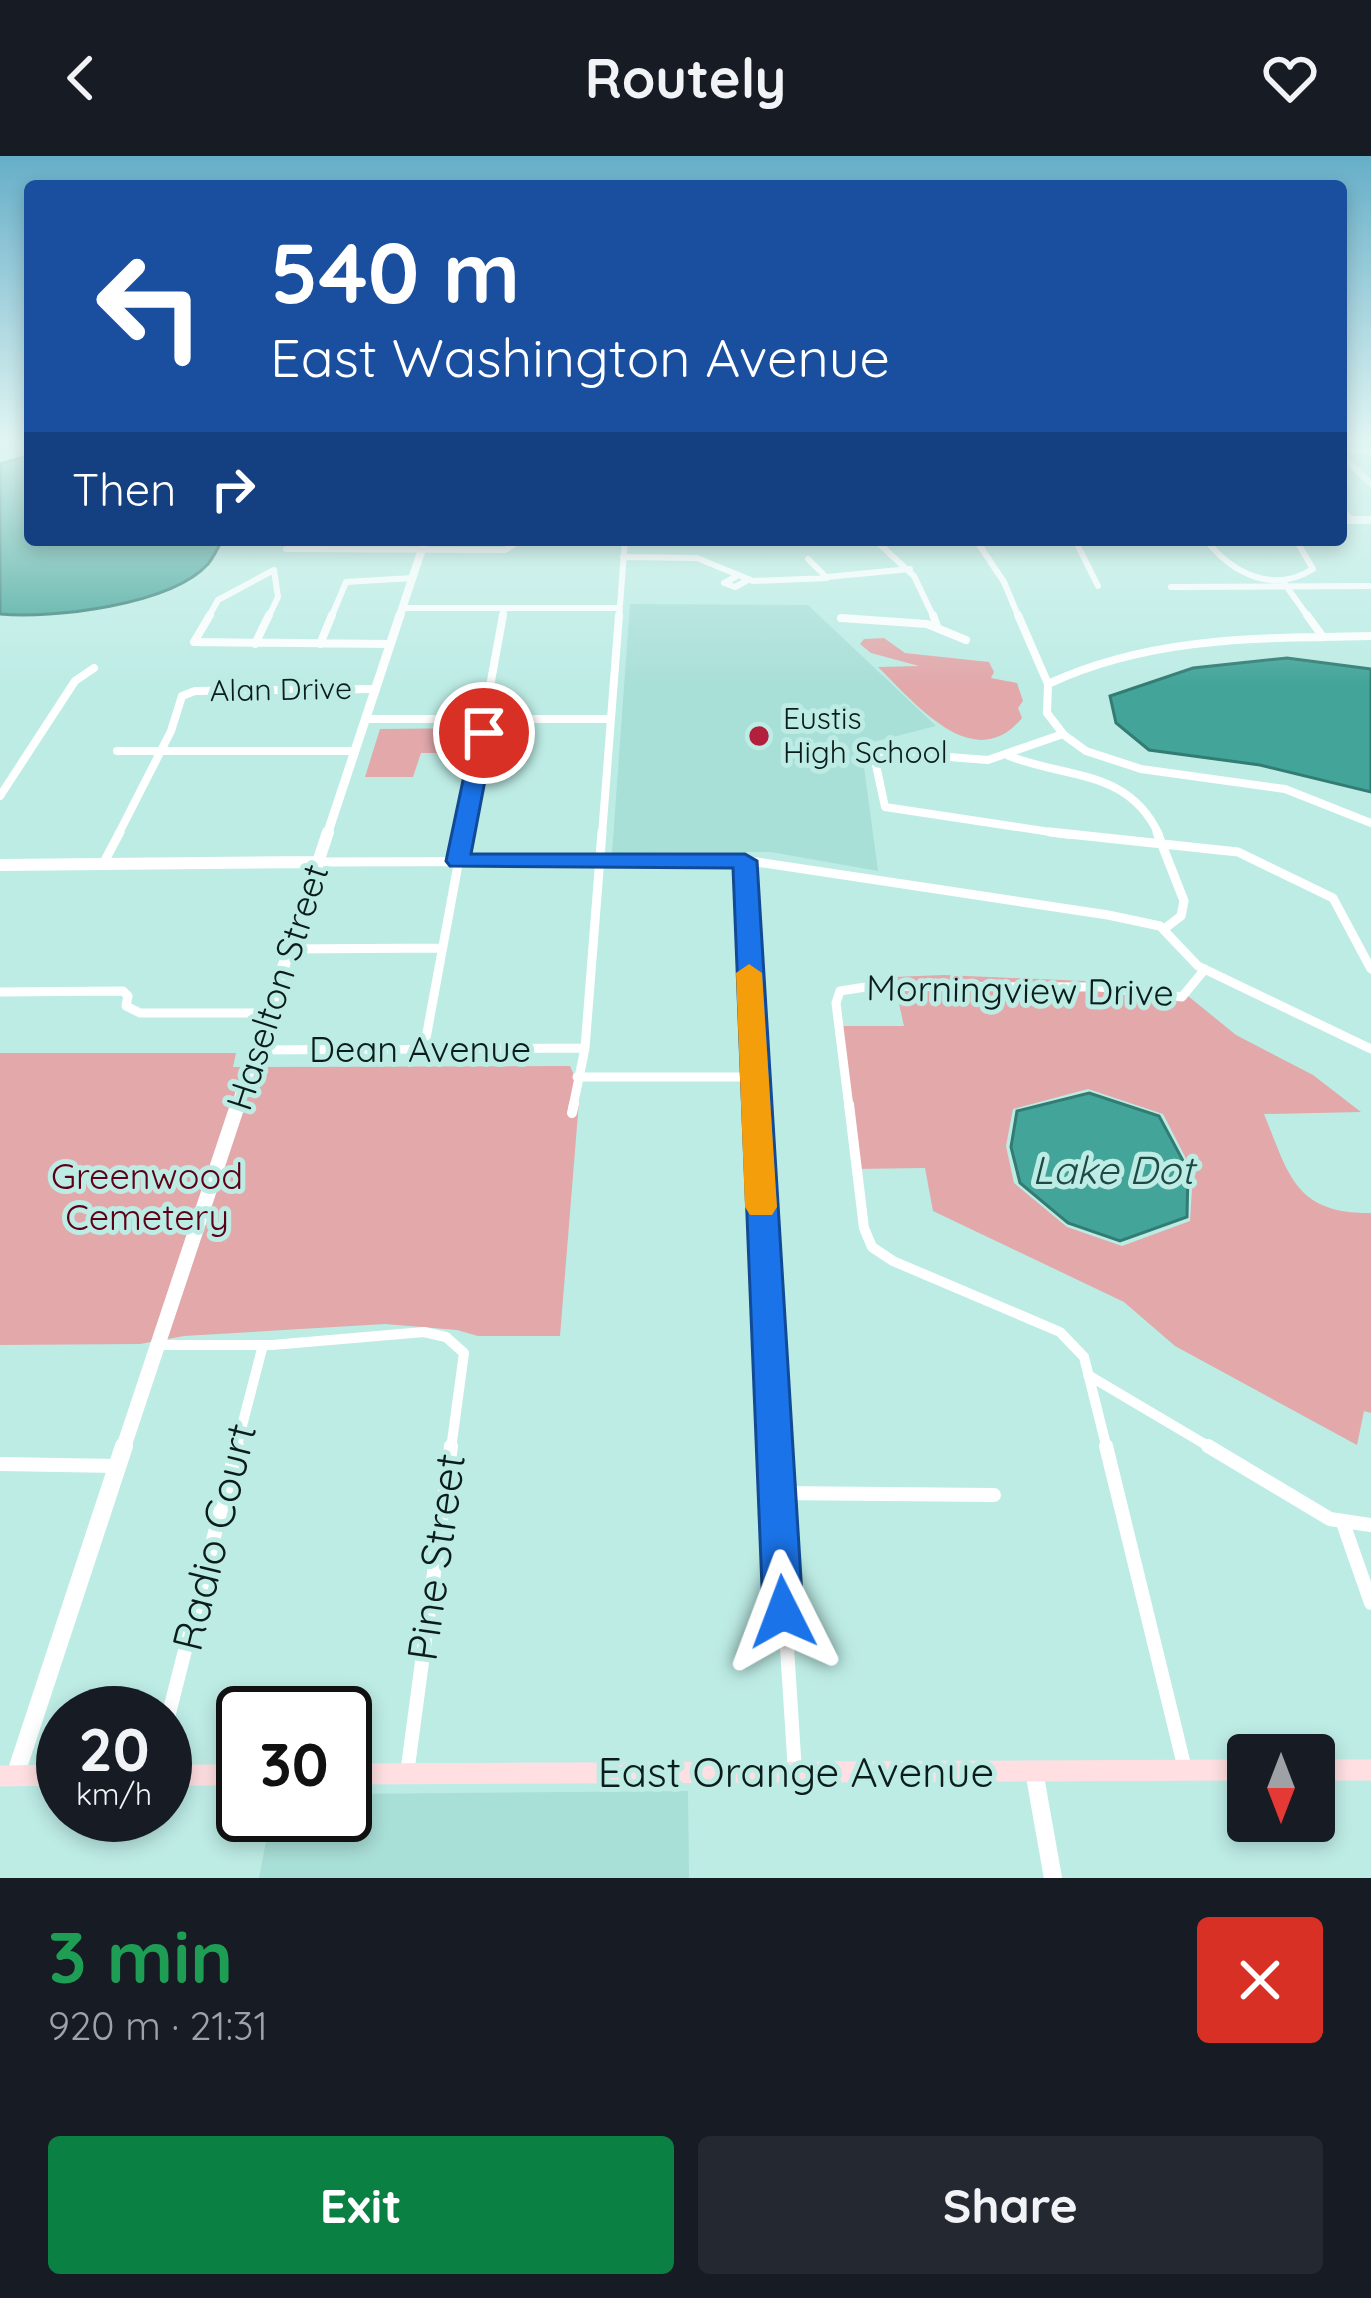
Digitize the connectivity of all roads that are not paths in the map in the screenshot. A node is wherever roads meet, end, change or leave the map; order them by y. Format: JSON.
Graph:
{"nodes":[{"id":1,"x":288,"y":546,"type":"edge"},
{"id":2,"x":396,"y":546,"type":"edge"},
{"id":3,"x":423,"y":546,"type":"edge"},
{"id":4,"x":444,"y":546,"type":"edge"},
{"id":5,"x":513,"y":546,"type":"edge"},
{"id":6,"x":624,"y":546,"type":"edge"},
{"id":7,"x":882,"y":546,"type":"edge"},
{"id":8,"x":980,"y":546,"type":"edge"},
{"id":9,"x":1078,"y":546,"type":"edge"},
{"id":10,"x":1211,"y":546,"type":"edge"},
{"id":11,"x":1300,"y":546,"type":"edge"},
{"id":12,"x":623,"y":556,"type":"junction"},
{"id":13,"x":808,"y":559,"type":"dead end"},
{"id":14,"x":910,"y":569,"type":"junction"},
{"id":15,"x":737,"y":576,"type":"junction"},
{"id":16,"x":827,"y":577,"type":"junction"},
{"id":17,"x":412,"y":578,"type":"junction"},
{"id":18,"x":748,"y":580,"type":"junction"},
{"id":19,"x":1284,"y":583,"type":"junction"},
{"id":20,"x":1098,"y":586,"type":"dead end"},
{"id":21,"x":1370,"y":586,"type":"edge"},
{"id":22,"x":1172,"y":587,"type":"dead end"},
{"id":23,"x":402,"y":608,"type":"junction"},
{"id":24,"x":620,"y":608,"type":"junction"},
{"id":25,"x":504,"y":609,"type":"junction"},
{"id":26,"x":841,"y":618,"type":"dead end"},
{"id":27,"x":937,"y":626,"type":"junction"},
{"id":28,"x":1371,"y":636,"type":"edge"},
{"id":29,"x":1323,"y":637,"type":"junction"},
{"id":30,"x":965,"y":640,"type":"dead end"},
{"id":31,"x":255,"y":644,"type":"junction"},
{"id":32,"x":320,"y":644,"type":"junction"},
{"id":33,"x":390,"y":644,"type":"junction"},
{"id":34,"x":94,"y":668,"type":"dead end"},
{"id":35,"x":1048,"y":684,"type":"junction"},
{"id":36,"x":376,"y":689,"type":"junction"},
{"id":37,"x":366,"y":719,"type":"junction"},
{"id":38,"x":610,"y":719,"type":"junction"},
{"id":39,"x":484,"y":720,"type":"junction"},
{"id":40,"x":1063,"y":734,"type":"junction"},
{"id":41,"x":117,"y":752,"type":"dead end"},
{"id":42,"x":160,"y":752,"type":"junction"},
{"id":43,"x":356,"y":752,"type":"junction"},
{"id":44,"x":1009,"y":756,"type":"junction"},
{"id":45,"x":0,"y":796,"type":"edge"},
{"id":46,"x":1371,"y":823,"type":"edge"},
{"id":47,"x":1160,"y":846,"type":"junction"},
{"id":48,"x":458,"y":861,"type":"junction"},
{"id":49,"x":599,"y":861,"type":"junction"},
{"id":50,"x":745,"y":861,"type":"junction"},
{"id":51,"x":318,"y":862,"type":"junction"},
{"id":52,"x":103,"y":864,"type":"junction"},
{"id":53,"x":0,"y":866,"type":"edge"},
{"id":54,"x":1164,"y":929,"type":"junction"},
{"id":55,"x":442,"y":948,"type":"junction"},
{"id":56,"x":289,"y":949,"type":"junction"},
{"id":57,"x":1367,"y":954,"type":"edge"},
{"id":58,"x":1204,"y":969,"type":"junction"},
{"id":59,"x":1371,"y":969,"type":"edge"},
{"id":60,"x":0,"y":992,"type":"edge"},
{"id":61,"x":268,"y":1012,"type":"junction"},
{"id":62,"x":585,"y":1048,"type":"junction"},
{"id":63,"x":424,"y":1049,"type":"junction"},
{"id":64,"x":1371,"y":1049,"type":"edge"},
{"id":65,"x":256,"y":1050,"type":"junction"},
{"id":66,"x":754,"y":1077,"type":"junction"},
{"id":67,"x":578,"y":1078,"type":"junction"},
{"id":68,"x":572,"y":1113,"type":"dead end"},
{"id":69,"x":158,"y":1346,"type":"junction"},
{"id":70,"x":263,"y":1346,"type":"junction"},
{"id":71,"x":1088,"y":1375,"type":"junction"},
{"id":72,"x":0,"y":1464,"type":"edge"},
{"id":73,"x":118,"y":1466,"type":"junction"},
{"id":74,"x":776,"y":1493,"type":"junction"},
{"id":75,"x":994,"y":1495,"type":"dead end"},
{"id":76,"x":1343,"y":1523,"type":"junction"},
{"id":77,"x":1371,"y":1525,"type":"edge"},
{"id":78,"x":1371,"y":1603,"type":"edge"},
{"id":79,"x":176,"y":1686,"type":"edge"},
{"id":80,"x":1227,"y":1770,"type":"edge"},
{"id":81,"x":1335,"y":1770,"type":"edge"},
{"id":82,"x":1371,"y":1770,"type":"edge"},
{"id":83,"x":1186,"y":1771,"type":"junction"},
{"id":84,"x":795,"y":1772,"type":"junction"},
{"id":85,"x":1034,"y":1772,"type":"junction"},
{"id":86,"x":372,"y":1774,"type":"edge"},
{"id":87,"x":407,"y":1774,"type":"junction"},
{"id":88,"x":7,"y":1776,"type":"edge"},
{"id":89,"x":1053,"y":1878,"type":"edge"}],
"edges":[{"from":1,"to":2,"type":"street"},
{"from":3,"to":17,"type":"street","name":"Haselton Street"},
{"from":4,"to":5,"type":"street"},
{"from":6,"to":12,"type":"street"},
{"from":7,"to":14,"type":"street"},
{"from":8,"to":35,"type":"street"},
{"from":9,"to":20,"type":"street"},
{"from":10,"to":19,"type":"street"},
{"from":11,"to":19,"type":"street"},
{"from":12,"to":15,"type":"street"},
{"from":12,"to":24,"type":"street"},
{"from":13,"to":16,"type":"street"},
{"from":14,"to":16,"type":"street"},
{"from":14,"to":27,"type":"street"},
{"from":15,"to":18,"type":"street"},
{"from":15,"to":18,"type":"street"},
{"from":16,"to":18,"type":"street"},
{"from":17,"to":23,"type":"street","name":"Haselton Street"},
{"from":17,"to":32,"type":"street"},
{"from":19,"to":21,"type":"street"},
{"from":19,"to":22,"type":"street"},
{"from":19,"to":29,"type":"street"},
{"from":23,"to":25,"type":"street"},
{"from":23,"to":33,"type":"street","name":"Haselton Street"},
{"from":24,"to":25,"type":"street"},
{"from":24,"to":38,"type":"street"},
{"from":25,"to":39,"type":"street"},
{"from":26,"to":27,"type":"street"},
{"from":27,"to":30,"type":"street"},
{"from":28,"to":29,"type":"street"},
{"from":29,"to":35,"type":"street"},
{"from":31,"to":31,"type":"street"},
{"from":31,"to":32,"type":"street"},
{"from":32,"to":33,"type":"street"},
{"from":33,"to":36,"type":"street","name":"Haselton Street"},
{"from":34,"to":45,"type":"street"},
{"from":35,"to":40,"type":"street"},
{"from":36,"to":37,"type":"street","name":"Haselton Street"},
{"from":36,"to":42,"type":"street","name":"Alan Drive"},
{"from":37,"to":39,"type":"street"},
{"from":37,"to":43,"type":"street","name":"Haselton Street"},
{"from":38,"to":39,"type":"street"},
{"from":38,"to":49,"type":"street"},
{"from":39,"to":48,"type":"street"},
{"from":40,"to":44,"type":"street"},
{"from":40,"to":46,"type":"street"},
{"from":41,"to":42,"type":"street"},
{"from":42,"to":43,"type":"street"},
{"from":42,"to":52,"type":"street"},
{"from":43,"to":51,"type":"street","name":"Haselton Street"},
{"from":44,"to":47,"type":"street"},
{"from":44,"to":47,"type":"street"},
{"from":47,"to":54,"type":"street"},
{"from":47,"to":57,"type":"street"},
{"from":48,"to":49,"type":"street"},
{"from":48,"to":51,"type":"street"},
{"from":48,"to":55,"type":"street"},
{"from":49,"to":50,"type":"street"},
{"from":49,"to":62,"type":"street"},
{"from":50,"to":54,"type":"street"},
{"from":50,"to":66,"type":"street"},
{"from":51,"to":52,"type":"street"},
{"from":51,"to":56,"type":"street","name":"Haselton Street"},
{"from":52,"to":53,"type":"street"},
{"from":54,"to":58,"type":"street"},
{"from":55,"to":56,"type":"street"},
{"from":55,"to":63,"type":"street"},
{"from":56,"to":61,"type":"street","name":"Haselton Street"},
{"from":57,"to":59,"type":"street"},
{"from":58,"to":64,"type":"street"},
{"from":58,"to":71,"type":"street","name":"Morningview Drive"},
{"from":60,"to":61,"type":"street"},
{"from":61,"to":65,"type":"street","name":"Haselton Street"},
{"from":62,"to":63,"type":"street","name":"Dean Avenue"},
{"from":62,"to":67,"type":"street"},
{"from":63,"to":65,"type":"street","name":"Dean Avenue"},
{"from":65,"to":69,"type":"street","name":"Haselton Street"},
{"from":66,"to":67,"type":"street","name":"Dean Avenue"},
{"from":66,"to":74,"type":"street"},
{"from":67,"to":68,"type":"street"},
{"from":69,"to":70,"type":"street"},
{"from":69,"to":73,"type":"street","name":"Haselton Street"},
{"from":70,"to":79,"type":"street","name":"Radio Court"},
{"from":70,"to":87,"type":"street","name":"Pine Street"},
{"from":71,"to":76,"type":"street"},
{"from":71,"to":83,"type":"street"},
{"from":72,"to":73,"type":"street"},
{"from":73,"to":88,"type":"street","name":"Haselton Street"},
{"from":74,"to":75,"type":"street"},
{"from":74,"to":84,"type":"street"},
{"from":76,"to":77,"type":"street"},
{"from":76,"to":78,"type":"street"},
{"from":80,"to":83,"type":"main road","name":"East Orange Avenue"},
{"from":81,"to":82,"type":"main road"},
{"from":83,"to":85,"type":"main road","name":"East Orange Avenue"},
{"from":84,"to":85,"type":"main road","name":"East Orange Avenue"},
{"from":84,"to":87,"type":"main road","name":"East Orange Avenue"},
{"from":85,"to":89,"type":"street"},
{"from":86,"to":87,"type":"main road","name":"East Orange Avenue"}]}
